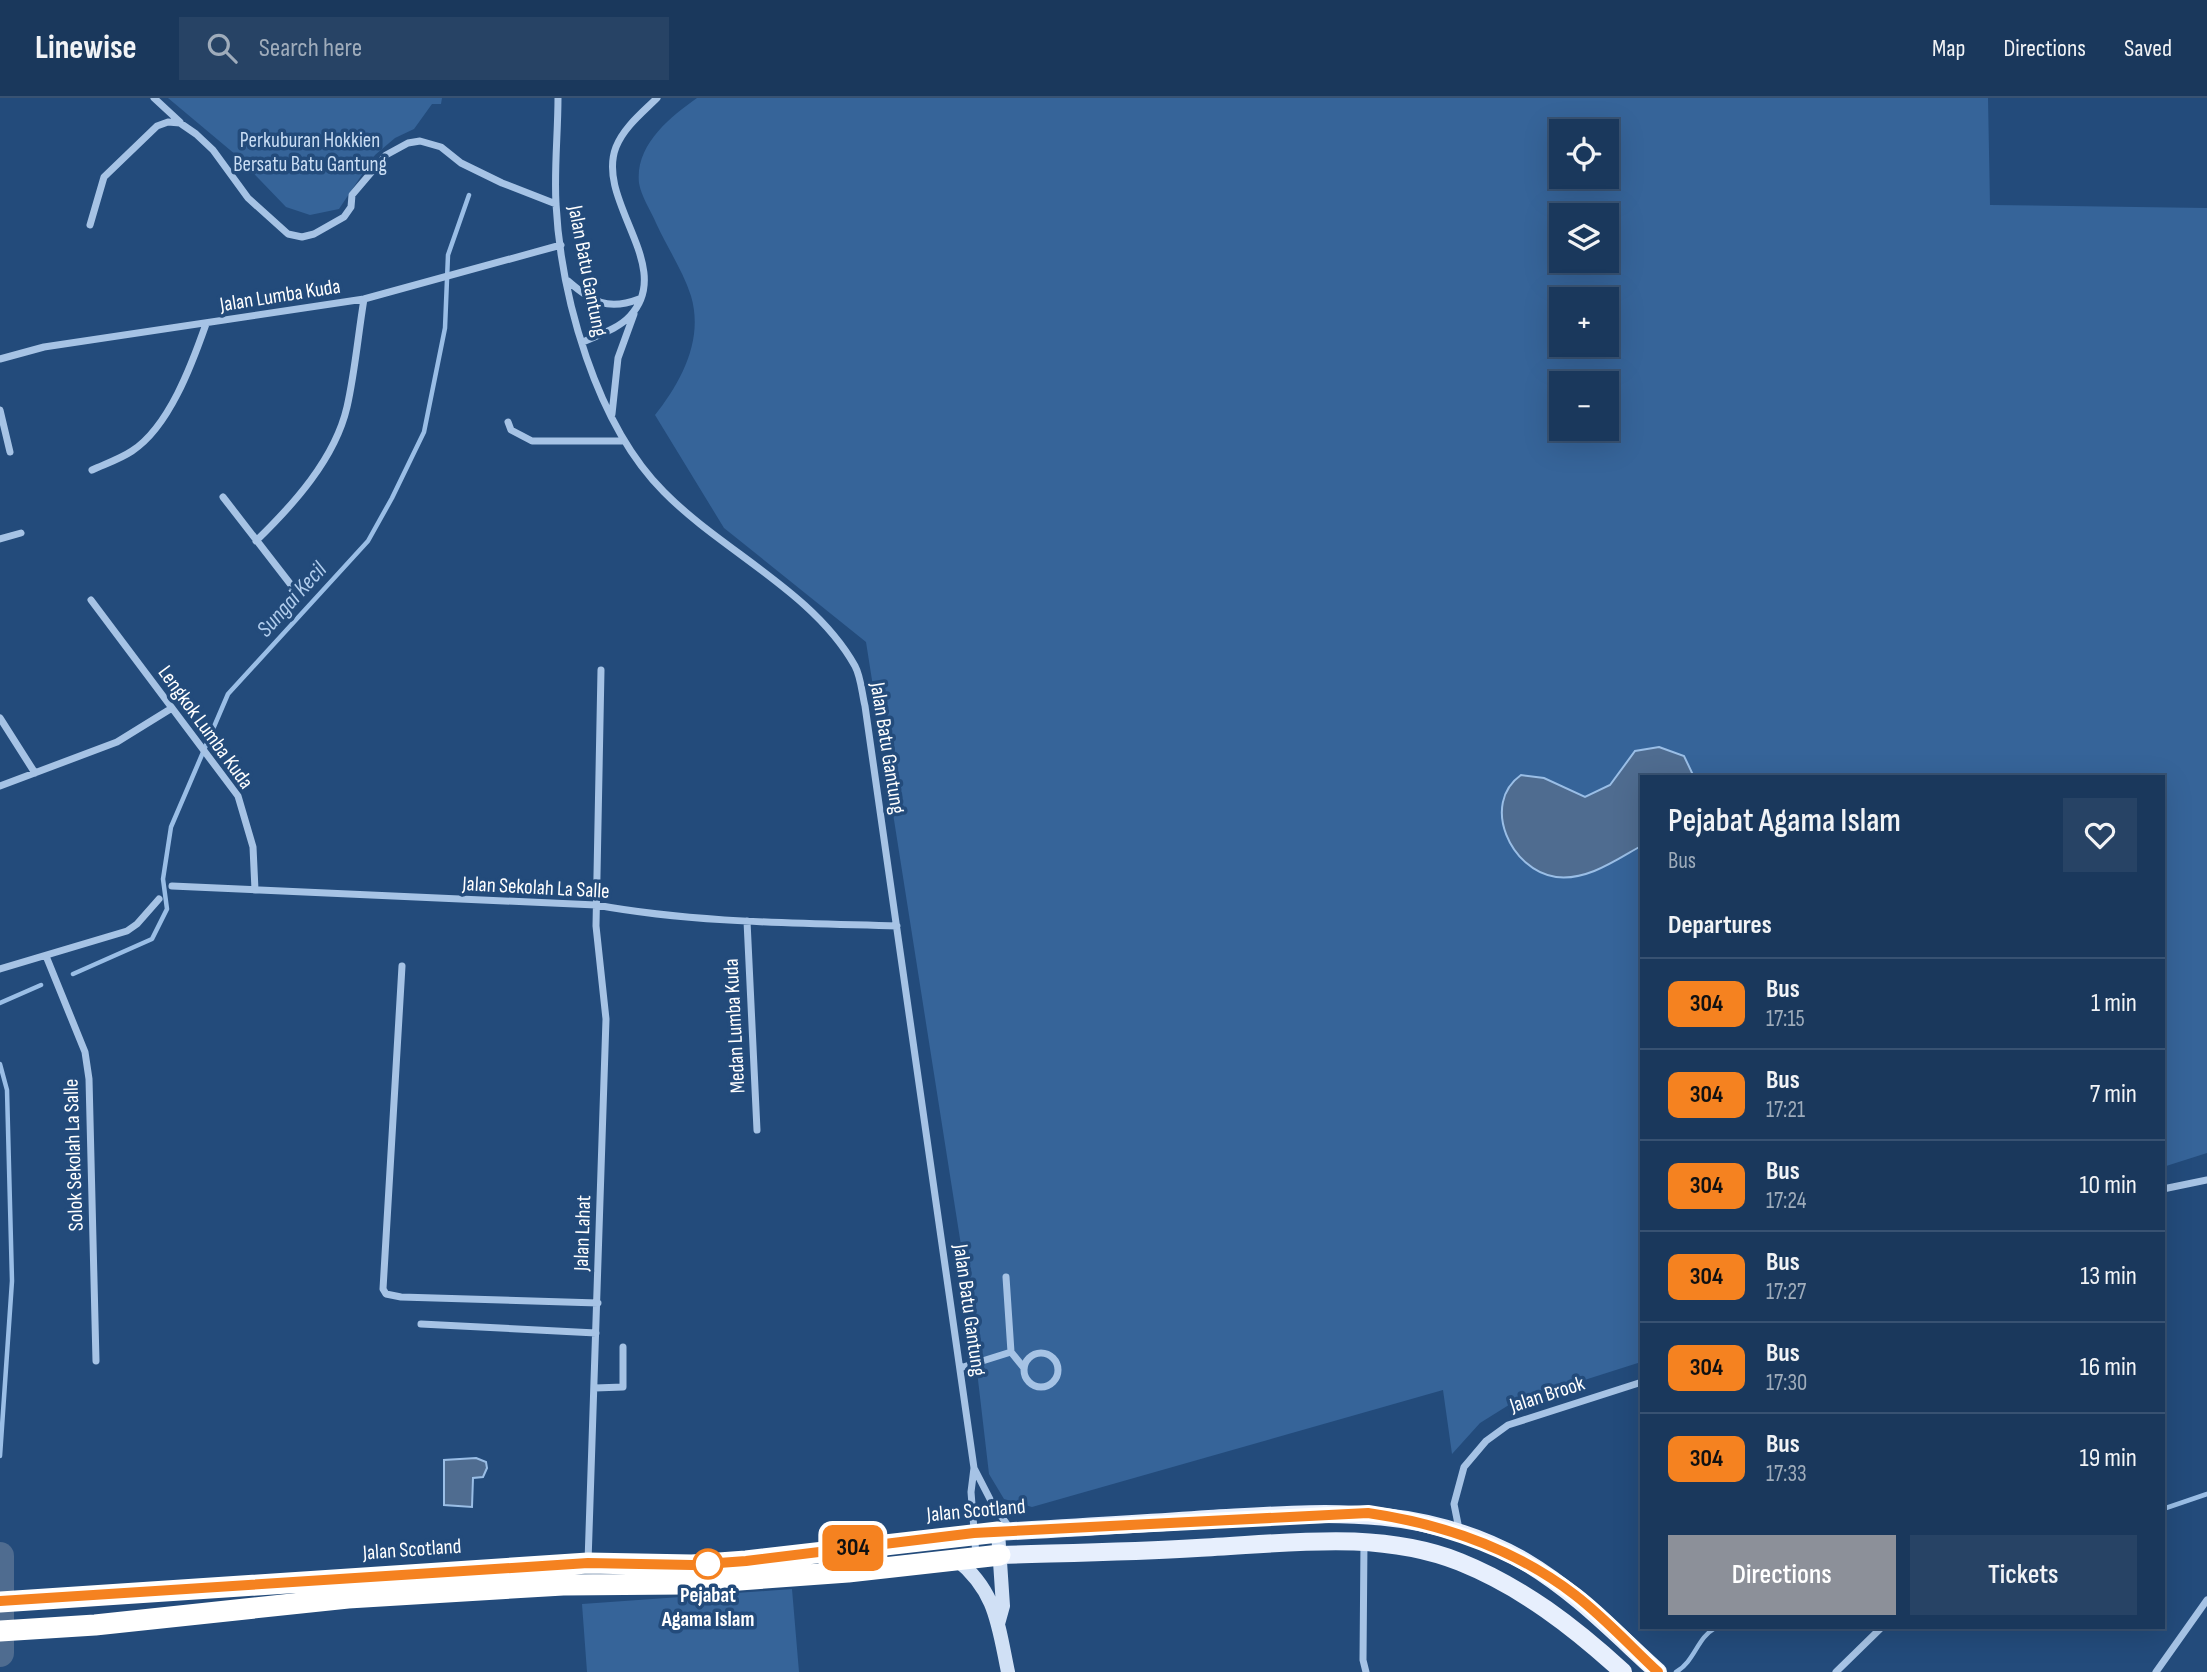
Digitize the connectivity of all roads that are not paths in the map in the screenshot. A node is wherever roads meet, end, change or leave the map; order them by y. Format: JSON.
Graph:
{"nodes":[{"id":1,"x":154,"y":98,"type":"edge"},
{"id":2,"x":558,"y":98,"type":"edge"},
{"id":3,"x":657,"y":98,"type":"edge"},
{"id":4,"x":180,"y":123,"type":"junction"},
{"id":5,"x":556,"y":204,"type":"junction"},
{"id":6,"x":90,"y":225,"type":"dead end"},
{"id":7,"x":561,"y":245,"type":"junction"},
{"id":8,"x":568,"y":281,"type":"junction"},
{"id":9,"x":364,"y":299,"type":"junction"},
{"id":10,"x":639,"y":299,"type":"junction"},
{"id":11,"x":635,"y":310,"type":"junction"},
{"id":12,"x":206,"y":324,"type":"junction"},
{"id":13,"x":583,"y":342,"type":"junction"},
{"id":14,"x":0,"y":359,"type":"edge"},
{"id":15,"x":0,"y":410,"type":"edge"},
{"id":16,"x":611,"y":415,"type":"junction"},
{"id":17,"x":508,"y":422,"type":"dead end"},
{"id":18,"x":624,"y":441,"type":"junction"},
{"id":19,"x":10,"y":452,"type":"dead end"},
{"id":20,"x":92,"y":470,"type":"dead end"},
{"id":21,"x":223,"y":497,"type":"dead end"},
{"id":22,"x":21,"y":533,"type":"dead end"},
{"id":23,"x":0,"y":539,"type":"edge"},
{"id":24,"x":256,"y":541,"type":"junction"},
{"id":25,"x":302,"y":591,"type":"dead end"},
{"id":26,"x":90,"y":600,"type":"dead end"},
{"id":27,"x":601,"y":670,"type":"dead end"},
{"id":28,"x":172,"y":708,"type":"junction"},
{"id":29,"x":0,"y":718,"type":"edge"},
{"id":30,"x":34,"y":773,"type":"junction"},
{"id":31,"x":0,"y":786,"type":"edge"},
{"id":32,"x":172,"y":886,"type":"dead end"},
{"id":33,"x":255,"y":890,"type":"junction"},
{"id":34,"x":159,"y":899,"type":"dead end"},
{"id":35,"x":596,"y":905,"type":"junction"},
{"id":36,"x":747,"y":921,"type":"junction"},
{"id":37,"x":897,"y":926,"type":"junction"},
{"id":38,"x":46,"y":956,"type":"junction"},
{"id":39,"x":402,"y":966,"type":"dead end"},
{"id":40,"x":0,"y":969,"type":"edge"},
{"id":41,"x":757,"y":1130,"type":"dead end"},
{"id":42,"x":2207,"y":1180,"type":"edge"},
{"id":43,"x":2165,"y":1189,"type":"edge"},
{"id":44,"x":1006,"y":1277,"type":"dead end"},
{"id":45,"x":598,"y":1303,"type":"junction"},
{"id":46,"x":421,"y":1324,"type":"dead end"},
{"id":47,"x":596,"y":1333,"type":"junction"},
{"id":48,"x":623,"y":1347,"type":"dead end"},
{"id":49,"x":1011,"y":1352,"type":"junction"},
{"id":50,"x":96,"y":1361,"type":"dead end"},
{"id":51,"x":960,"y":1368,"type":"junction"},
{"id":52,"x":1024,"y":1368,"type":"junction"},
{"id":53,"x":1640,"y":1383,"type":"edge"},
{"id":54,"x":595,"y":1388,"type":"junction"},
{"id":55,"x":974,"y":1468,"type":"junction"},
{"id":56,"x":1005,"y":1531,"type":"junction"},
{"id":57,"x":974,"y":1533,"type":"junction"},
{"id":58,"x":1461,"y":1534,"type":"junction"},
{"id":59,"x":1364,"y":1541,"type":"junction"},
{"id":60,"x":1000,"y":1555,"type":"junction"},
{"id":61,"x":966,"y":1558,"type":"junction"},
{"id":62,"x":588,"y":1563,"type":"junction"},
{"id":63,"x":2207,"y":1600,"type":"edge"},
{"id":64,"x":10,"y":1601,"type":"edge"},
{"id":65,"x":998,"y":1624,"type":"junction"},
{"id":66,"x":1880,"y":1629,"type":"edge"},
{"id":67,"x":0,"y":1631,"type":"edge"},
{"id":68,"x":1007,"y":1672,"type":"edge"},
{"id":69,"x":1366,"y":1672,"type":"edge"},
{"id":70,"x":1623,"y":1672,"type":"edge"},
{"id":71,"x":1658,"y":1672,"type":"edge"},
{"id":72,"x":1836,"y":1672,"type":"edge"},
{"id":73,"x":2156,"y":1672,"type":"edge"}],
"edges":[{"from":1,"to":4,"type":"street"},
{"from":2,"to":5,"type":"street","name":"Jalan Batu Gantung"},
{"from":3,"to":10,"type":"street"},
{"from":4,"to":5,"type":"street"},
{"from":4,"to":6,"type":"street"},
{"from":5,"to":7,"type":"street","name":"Jalan Batu Gantung"},
{"from":7,"to":8,"type":"street","name":"Jalan Batu Gantung"},
{"from":7,"to":9,"type":"street","name":"Jalan Lumba Kuda"},
{"from":8,"to":10,"type":"street"},
{"from":8,"to":13,"type":"street","name":"Jalan Batu Gantung"},
{"from":9,"to":12,"type":"street","name":"Jalan Lumba Kuda"},
{"from":9,"to":24,"type":"street"},
{"from":10,"to":11,"type":"street"},
{"from":11,"to":13,"type":"street"},
{"from":11,"to":16,"type":"street"},
{"from":12,"to":14,"type":"street","name":"Jalan Lumba Kuda"},
{"from":12,"to":20,"type":"street"},
{"from":13,"to":16,"type":"street","name":"Jalan Batu Gantung"},
{"from":15,"to":19,"type":"street"},
{"from":16,"to":18,"type":"street","name":"Jalan Batu Gantung"},
{"from":17,"to":18,"type":"street"},
{"from":18,"to":37,"type":"street","name":"Jalan Batu Gantung"},
{"from":21,"to":24,"type":"street"},
{"from":22,"to":23,"type":"street"},
{"from":24,"to":25,"type":"street"},
{"from":26,"to":28,"type":"street","name":"Lengkok Lumba Kuda"},
{"from":27,"to":35,"type":"street","name":"Jalan Lahat"},
{"from":28,"to":30,"type":"street"},
{"from":28,"to":33,"type":"street","name":"Lengkok Lumba Kuda"},
{"from":29,"to":30,"type":"street"},
{"from":30,"to":31,"type":"street"},
{"from":32,"to":33,"type":"street","name":"Jalan Sekolah La Salle"},
{"from":33,"to":35,"type":"street","name":"Jalan Sekolah La Salle"},
{"from":34,"to":38,"type":"street"},
{"from":35,"to":36,"type":"street","name":"Jalan Sekolah La Salle"},
{"from":35,"to":45,"type":"street","name":"Jalan Lahat"},
{"from":36,"to":37,"type":"street","name":"Jalan Sekolah La Salle"},
{"from":36,"to":41,"type":"street","name":"Medan Lumba Kuda"},
{"from":37,"to":51,"type":"street","name":"Jalan Batu Gantung"},
{"from":38,"to":40,"type":"street"},
{"from":38,"to":50,"type":"street","name":"Solok Sekolah La Salle"},
{"from":39,"to":45,"type":"street"},
{"from":42,"to":43,"type":"street"},
{"from":44,"to":49,"type":"street"},
{"from":45,"to":47,"type":"street","name":"Jalan Lahat"},
{"from":46,"to":47,"type":"street"},
{"from":47,"to":54,"type":"street","name":"Jalan Lahat"},
{"from":48,"to":54,"type":"street"},
{"from":49,"to":51,"type":"street"},
{"from":49,"to":52,"type":"street"},
{"from":51,"to":55,"type":"street","name":"Jalan Batu Gantung"},
{"from":52,"to":52,"type":"street"},
{"from":53,"to":58,"type":"street","name":"Jalan Brook"},
{"from":54,"to":62,"type":"street","name":"Jalan Lahat"},
{"from":55,"to":56,"type":"street","name":"Jalan Batu Gantung"},
{"from":55,"to":57,"type":"street","name":"Jalan Batu Gantung"},
{"from":56,"to":57,"type":"highway","name":"Jalan Scotland"},
{"from":56,"to":58,"type":"main road","name":"Jalan Scotland"},
{"from":56,"to":60,"type":"street"},
{"from":57,"to":61,"type":"street","name":"Jalan Batu Gantung"},
{"from":57,"to":62,"type":"highway","name":"Jalan Scotland"},
{"from":58,"to":71,"type":"main road","name":"Jalan Scotland"},
{"from":59,"to":60,"type":"main road"},
{"from":59,"to":69,"type":"street"},
{"from":59,"to":70,"type":"main road"},
{"from":60,"to":61,"type":"highway"},
{"from":60,"to":65,"type":"street"},
{"from":61,"to":65,"type":"street"},
{"from":61,"to":67,"type":"highway"},
{"from":62,"to":64,"type":"highway","name":"Jalan Scotland"},
{"from":63,"to":73,"type":"street"},
{"from":65,"to":68,"type":"street"},
{"from":66,"to":72,"type":"street"}]}
